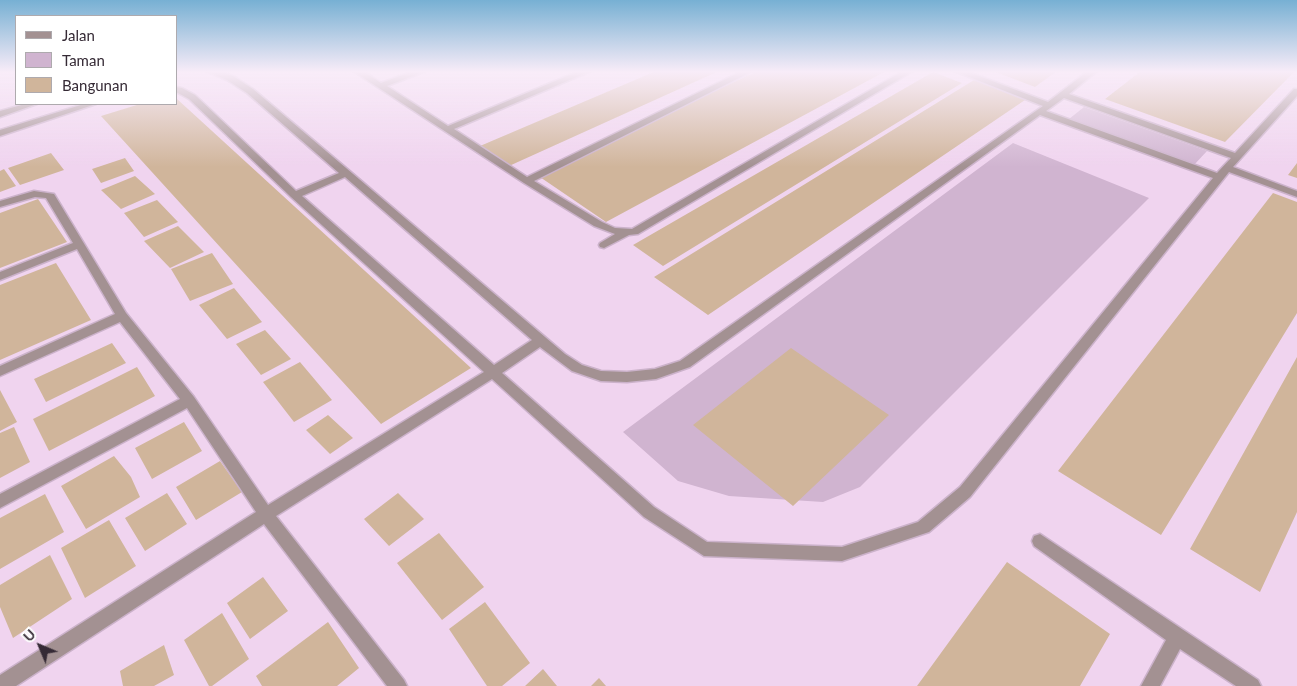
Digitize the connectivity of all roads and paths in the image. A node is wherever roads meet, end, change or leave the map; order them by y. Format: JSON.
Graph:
{"nodes":[{"id":1,"x":198,"y":103,"type":"edge"},
{"id":2,"x":265,"y":103,"type":"edge"},
{"id":3,"x":407,"y":103,"type":"edge"},
{"id":4,"x":510,"y":103,"type":"edge"},
{"id":5,"x":684,"y":103,"type":"edge"},
{"id":6,"x":854,"y":103,"type":"edge"},
{"id":7,"x":1044,"y":103,"type":"edge"},
{"id":8,"x":1051,"y":103,"type":"edge"},
{"id":9,"x":1087,"y":103,"type":"edge"},
{"id":10,"x":1286,"y":103,"type":"edge"},
{"id":11,"x":30,"y":105,"type":"edge"},
{"id":12,"x":89,"y":105,"type":"edge"},
{"id":13,"x":1049,"y":105,"type":"junction"},
{"id":14,"x":1040,"y":112,"type":"junction"},
{"id":15,"x":0,"y":114,"type":"edge"},
{"id":16,"x":447,"y":129,"type":"junction"},
{"id":17,"x":0,"y":132,"type":"edge"},
{"id":18,"x":1237,"y":157,"type":"junction"},
{"id":19,"x":1222,"y":172,"type":"junction"},
{"id":20,"x":347,"y":173,"type":"junction"},
{"id":21,"x":527,"y":181,"type":"junction"},
{"id":22,"x":1297,"y":194,"type":"edge"},
{"id":23,"x":295,"y":195,"type":"junction"},
{"id":24,"x":0,"y":204,"type":"edge"},
{"id":25,"x":624,"y":233,"type":"junction"},
{"id":26,"x":80,"y":244,"type":"junction"},
{"id":27,"x":604,"y":245,"type":"dead end"},
{"id":28,"x":0,"y":276,"type":"edge"},
{"id":29,"x":122,"y":316,"type":"junction"},
{"id":30,"x":540,"y":341,"type":"junction"},
{"id":31,"x":0,"y":371,"type":"edge"},
{"id":32,"x":493,"y":372,"type":"junction"},
{"id":33,"x":189,"y":401,"type":"junction"},
{"id":34,"x":0,"y":500,"type":"edge"},
{"id":35,"x":266,"y":514,"type":"junction"},
{"id":36,"x":1040,"y":541,"type":"dead end"},
{"id":37,"x":1177,"y":637,"type":"junction"},
{"id":38,"x":0,"y":686,"type":"edge"},
{"id":39,"x":398,"y":686,"type":"edge"},
{"id":40,"x":1150,"y":686,"type":"edge"},
{"id":41,"x":1252,"y":686,"type":"edge"}],
"edges":[{"from":1,"to":23,"type":"street"},
{"from":2,"to":20,"type":"street"},
{"from":3,"to":16,"type":"street"},
{"from":4,"to":16,"type":"street"},
{"from":5,"to":21,"type":"street"},
{"from":6,"to":25,"type":"street"},
{"from":7,"to":13,"type":"street"},
{"from":8,"to":13,"type":"street"},
{"from":9,"to":18,"type":"street"},
{"from":10,"to":18,"type":"street"},
{"from":11,"to":15,"type":"street"},
{"from":12,"to":17,"type":"street"},
{"from":13,"to":14,"type":"street"},
{"from":14,"to":19,"type":"street"},
{"from":14,"to":30,"type":"street"},
{"from":16,"to":21,"type":"street"},
{"from":18,"to":19,"type":"street"},
{"from":19,"to":22,"type":"street"},
{"from":19,"to":32,"type":"street"},
{"from":20,"to":23,"type":"street"},
{"from":20,"to":30,"type":"street"},
{"from":21,"to":25,"type":"street"},
{"from":23,"to":32,"type":"street"},
{"from":24,"to":26,"type":"street"},
{"from":25,"to":27,"type":"street"},
{"from":26,"to":28,"type":"street"},
{"from":26,"to":29,"type":"street"},
{"from":29,"to":31,"type":"street"},
{"from":29,"to":33,"type":"street"},
{"from":30,"to":32,"type":"street"},
{"from":32,"to":35,"type":"street"},
{"from":33,"to":34,"type":"street"},
{"from":33,"to":35,"type":"street"},
{"from":35,"to":38,"type":"street"},
{"from":35,"to":39,"type":"street"},
{"from":36,"to":37,"type":"street"},
{"from":37,"to":40,"type":"street"},
{"from":37,"to":41,"type":"street"}]}
